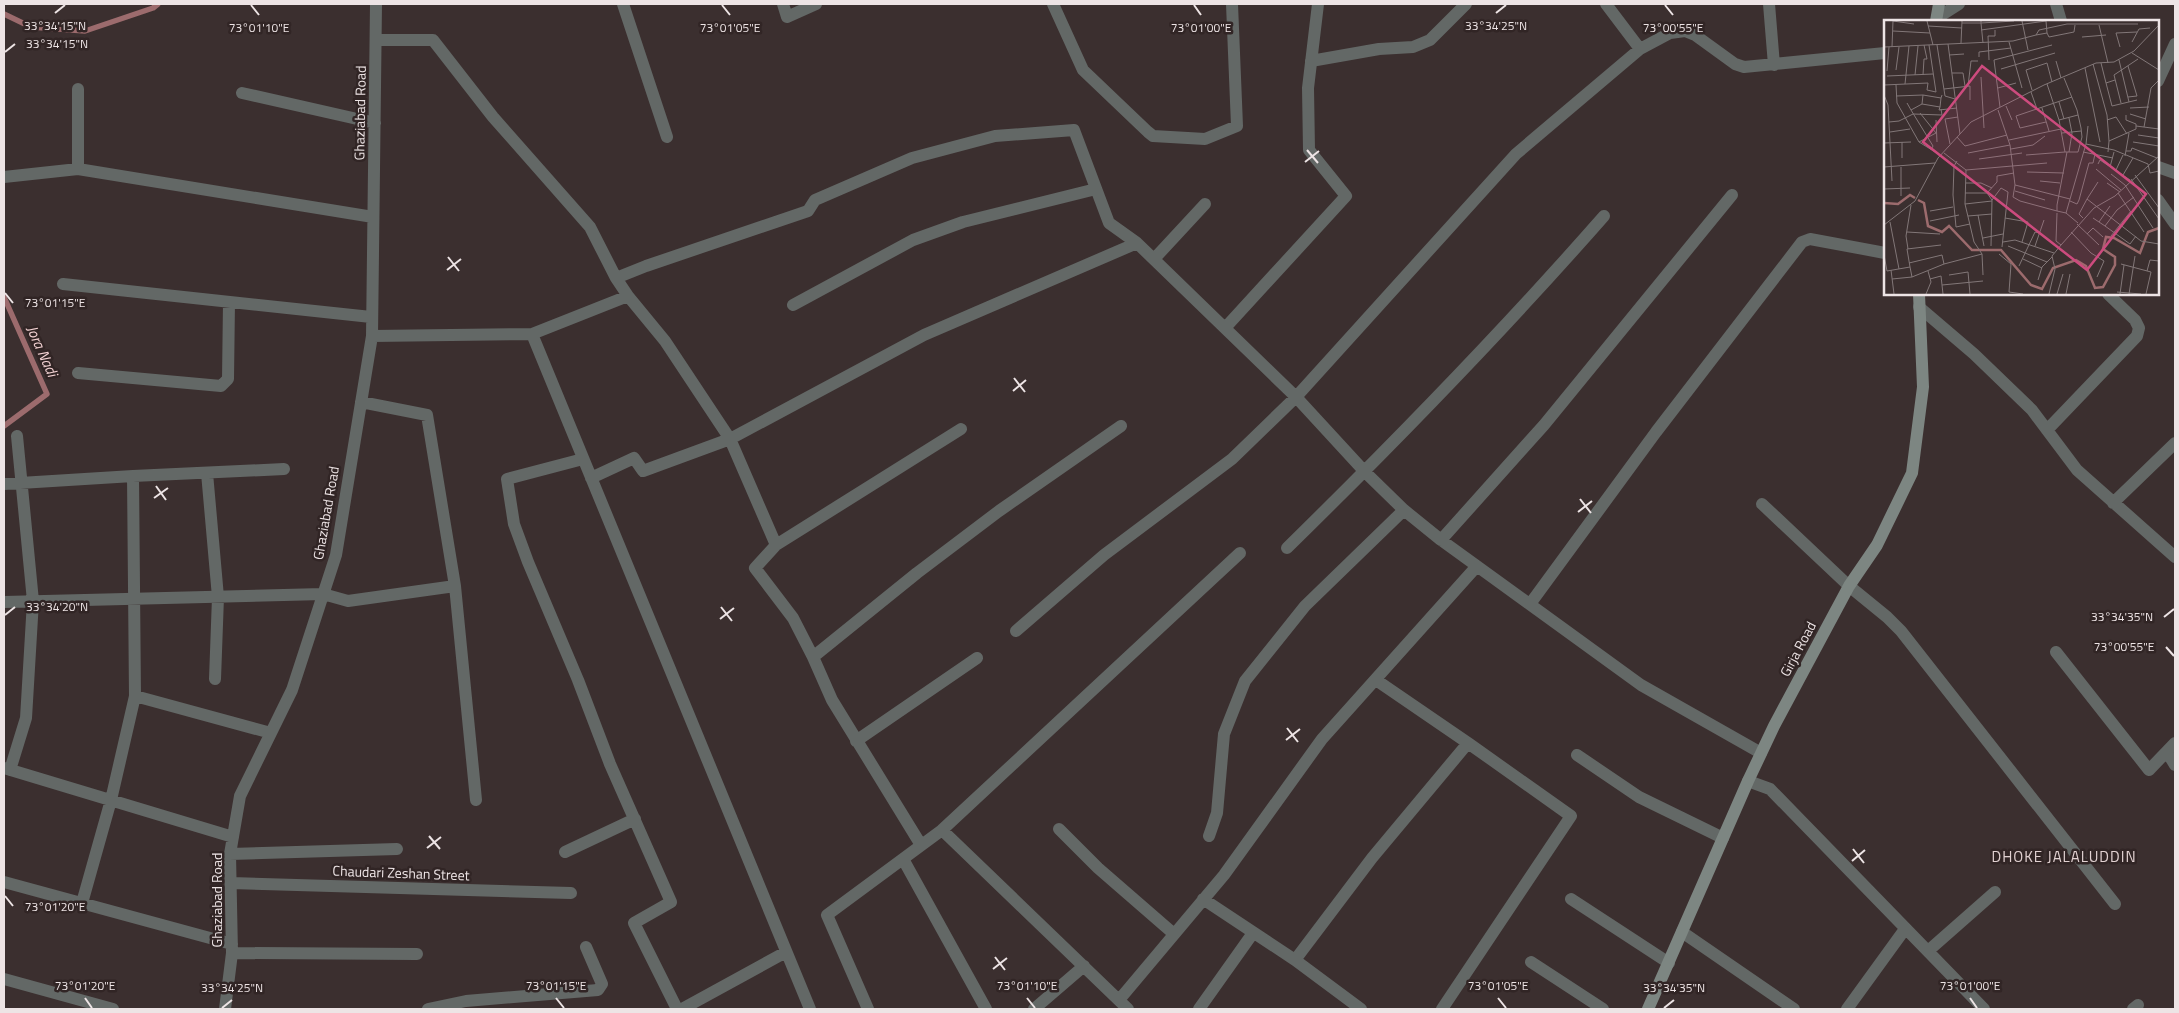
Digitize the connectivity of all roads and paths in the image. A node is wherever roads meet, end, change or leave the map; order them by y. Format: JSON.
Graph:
{"nodes":[{"id":1,"x":376,"y":4,"type":"edge"},
{"id":2,"x":623,"y":4,"type":"edge"},
{"id":3,"x":783,"y":4,"type":"edge"},
{"id":4,"x":816,"y":4,"type":"edge"},
{"id":5,"x":1053,"y":4,"type":"edge"},
{"id":6,"x":1232,"y":4,"type":"edge"},
{"id":7,"x":1318,"y":4,"type":"edge"},
{"id":8,"x":1466,"y":4,"type":"edge"},
{"id":9,"x":1606,"y":4,"type":"edge"},
{"id":10,"x":1768,"y":4,"type":"edge"},
{"id":11,"x":1939,"y":4,"type":"edge"},
{"id":12,"x":1959,"y":4,"type":"edge"},
{"id":13,"x":2056,"y":4,"type":"edge"},
{"id":14,"x":1936,"y":20,"type":"edge"},
{"id":15,"x":2061,"y":20,"type":"edge"},
{"id":16,"x":376,"y":40,"type":"junction"},
{"id":17,"x":2175,"y":44,"type":"edge"},
{"id":18,"x":1640,"y":50,"type":"junction"},
{"id":19,"x":1884,"y":53,"type":"edge"},
{"id":20,"x":1311,"y":61,"type":"junction"},
{"id":21,"x":1774,"y":65,"type":"junction"},
{"id":22,"x":2166,"y":66,"type":"edge"},
{"id":23,"x":2159,"y":79,"type":"edge"},
{"id":24,"x":78,"y":89,"type":"dead end"},
{"id":25,"x":242,"y":93,"type":"dead end"},
{"id":26,"x":375,"y":123,"type":"junction"},
{"id":27,"x":667,"y":137,"type":"dead end"},
{"id":28,"x":2159,"y":167,"type":"edge"},
{"id":29,"x":78,"y":169,"type":"junction"},
{"id":30,"x":2175,"y":173,"type":"edge"},
{"id":31,"x":4,"y":177,"type":"edge"},
{"id":32,"x":1096,"y":189,"type":"junction"},
{"id":33,"x":1732,"y":195,"type":"dead end"},
{"id":34,"x":2159,"y":201,"type":"edge"},
{"id":35,"x":1205,"y":204,"type":"dead end"},
{"id":36,"x":1604,"y":216,"type":"dead end"},
{"id":37,"x":373,"y":217,"type":"junction"},
{"id":38,"x":2175,"y":224,"type":"edge"},
{"id":39,"x":1137,"y":243,"type":"junction"},
{"id":40,"x":1884,"y":253,"type":"edge"},
{"id":41,"x":1154,"y":259,"type":"junction"},
{"id":42,"x":616,"y":278,"type":"junction"},
{"id":43,"x":63,"y":284,"type":"dead end"},
{"id":44,"x":1919,"y":295,"type":"edge"},
{"id":45,"x":2109,"y":295,"type":"edge"},
{"id":46,"x":628,"y":296,"type":"junction"},
{"id":47,"x":229,"y":302,"type":"junction"},
{"id":48,"x":793,"y":305,"type":"dead end"},
{"id":49,"x":1919,"y":307,"type":"junction"},
{"id":50,"x":370,"y":317,"type":"junction"},
{"id":51,"x":1225,"y":328,"type":"junction"},
{"id":52,"x":532,"y":334,"type":"junction"},
{"id":53,"x":372,"y":336,"type":"junction"},
{"id":54,"x":78,"y":373,"type":"dead end"},
{"id":55,"x":1296,"y":397,"type":"junction"},
{"id":56,"x":361,"y":402,"type":"junction"},
{"id":57,"x":1121,"y":426,"type":"dead end"},
{"id":58,"x":961,"y":429,"type":"dead end"},
{"id":59,"x":2047,"y":430,"type":"junction"},
{"id":60,"x":17,"y":436,"type":"dead end"},
{"id":61,"x":730,"y":439,"type":"junction"},
{"id":62,"x":2175,"y":443,"type":"edge"},
{"id":63,"x":583,"y":458,"type":"junction"},
{"id":64,"x":284,"y":469,"type":"dead end"},
{"id":65,"x":1365,"y":472,"type":"junction"},
{"id":66,"x":207,"y":473,"type":"junction"},
{"id":67,"x":133,"y":476,"type":"junction"},
{"id":68,"x":590,"y":478,"type":"junction"},
{"id":69,"x":22,"y":483,"type":"junction"},
{"id":70,"x":4,"y":484,"type":"edge"},
{"id":71,"x":2114,"y":503,"type":"junction"},
{"id":72,"x":1762,"y":504,"type":"dead end"},
{"id":73,"x":1404,"y":510,"type":"junction"},
{"id":74,"x":1441,"y":540,"type":"junction"},
{"id":75,"x":2175,"y":540,"type":"edge"},
{"id":76,"x":776,"y":545,"type":"junction"},
{"id":77,"x":2164,"y":547,"type":"junction"},
{"id":78,"x":1287,"y":548,"type":"dead end"},
{"id":79,"x":1240,"y":553,"type":"dead end"},
{"id":80,"x":2175,"y":557,"type":"edge"},
{"id":81,"x":1477,"y":566,"type":"junction"},
{"id":82,"x":455,"y":586,"type":"junction"},
{"id":83,"x":1849,"y":586,"type":"junction"},
{"id":84,"x":323,"y":594,"type":"junction"},
{"id":85,"x":218,"y":597,"type":"junction"},
{"id":86,"x":134,"y":599,"type":"junction"},
{"id":87,"x":33,"y":601,"type":"junction"},
{"id":88,"x":4,"y":602,"type":"edge"},
{"id":89,"x":1530,"y":604,"type":"junction"},
{"id":90,"x":1016,"y":631,"type":"dead end"},
{"id":91,"x":2056,"y":652,"type":"dead end"},
{"id":92,"x":813,"y":657,"type":"junction"},
{"id":93,"x":977,"y":658,"type":"dead end"},
{"id":94,"x":215,"y":679,"type":"dead end"},
{"id":95,"x":1376,"y":680,"type":"junction"},
{"id":96,"x":134,"y":696,"type":"junction"},
{"id":97,"x":271,"y":733,"type":"junction"},
{"id":98,"x":856,"y":741,"type":"junction"},
{"id":99,"x":1468,"y":743,"type":"junction"},
{"id":100,"x":2171,"y":747,"type":"edge"},
{"id":101,"x":1761,"y":753,"type":"junction"},
{"id":102,"x":1577,"y":755,"type":"dead end"},
{"id":103,"x":2175,"y":765,"type":"edge"},
{"id":104,"x":7,"y":769,"type":"edge"},
{"id":105,"x":1748,"y":781,"type":"junction"},
{"id":106,"x":111,"y":800,"type":"junction"},
{"id":107,"x":476,"y":800,"type":"dead end"},
{"id":108,"x":635,"y":820,"type":"junction"},
{"id":109,"x":1059,"y":829,"type":"dead end"},
{"id":110,"x":942,"y":830,"type":"junction"},
{"id":111,"x":1208,"y":836,"type":"dead end"},
{"id":112,"x":233,"y":837,"type":"junction"},
{"id":113,"x":1723,"y":838,"type":"junction"},
{"id":114,"x":921,"y":845,"type":"junction"},
{"id":115,"x":397,"y":849,"type":"dead end"},
{"id":116,"x":566,"y":852,"type":"dead end"},
{"id":117,"x":230,"y":854,"type":"junction"},
{"id":118,"x":903,"y":859,"type":"junction"},
{"id":119,"x":4,"y":882,"type":"edge"},
{"id":120,"x":231,"y":883,"type":"junction"},
{"id":121,"x":1995,"y":892,"type":"dead end"},
{"id":122,"x":571,"y":893,"type":"dead end"},
{"id":123,"x":1203,"y":899,"type":"junction"},
{"id":124,"x":1571,"y":899,"type":"dead end"},
{"id":125,"x":82,"y":903,"type":"junction"},
{"id":126,"x":2115,"y":904,"type":"dead end"},
{"id":127,"x":1905,"y":929,"type":"junction"},
{"id":128,"x":1682,"y":932,"type":"junction"},
{"id":129,"x":1254,"y":933,"type":"junction"},
{"id":130,"x":1174,"y":934,"type":"junction"},
{"id":131,"x":586,"y":946,"type":"dead end"},
{"id":132,"x":232,"y":948,"type":"junction"},
{"id":133,"x":1928,"y":951,"type":"junction"},
{"id":134,"x":786,"y":952,"type":"junction"},
{"id":135,"x":417,"y":954,"type":"dead end"},
{"id":136,"x":1295,"y":960,"type":"junction"},
{"id":137,"x":1531,"y":962,"type":"dead end"},
{"id":138,"x":1668,"y":963,"type":"junction"},
{"id":139,"x":1084,"y":966,"type":"junction"},
{"id":140,"x":4,"y":979,"type":"edge"},
{"id":141,"x":1119,"y":1000,"type":"junction"},
{"id":142,"x":468,"y":1005,"type":"edge"},
{"id":143,"x":1446,"y":1008,"type":"edge"},
{"id":144,"x":113,"y":1009,"type":"edge"},
{"id":145,"x":224,"y":1009,"type":"edge"},
{"id":146,"x":428,"y":1009,"type":"edge"},
{"id":147,"x":677,"y":1009,"type":"edge"},
{"id":148,"x":682,"y":1009,"type":"edge"},
{"id":149,"x":810,"y":1009,"type":"edge"},
{"id":150,"x":868,"y":1009,"type":"edge"},
{"id":151,"x":986,"y":1009,"type":"edge"},
{"id":152,"x":1034,"y":1009,"type":"edge"},
{"id":153,"x":1128,"y":1009,"type":"edge"},
{"id":154,"x":1199,"y":1009,"type":"edge"},
{"id":155,"x":1361,"y":1009,"type":"edge"},
{"id":156,"x":1603,"y":1009,"type":"edge"},
{"id":157,"x":1648,"y":1009,"type":"edge"},
{"id":158,"x":1794,"y":1009,"type":"edge"},
{"id":159,"x":1847,"y":1009,"type":"edge"},
{"id":160,"x":1984,"y":1009,"type":"edge"}],
"edges":[{"from":1,"to":16,"type":"street","name":"Ghaziabad Road"},
{"from":2,"to":27,"type":"street"},
{"from":3,"to":4,"type":"street"},
{"from":5,"to":6,"type":"street"},
{"from":7,"to":20,"type":"street"},
{"from":8,"to":20,"type":"street"},
{"from":9,"to":18,"type":"street"},
{"from":10,"to":21,"type":"street"},
{"from":11,"to":14,"type":"main road"},
{"from":12,"to":14,"type":"street"},
{"from":13,"to":15,"type":"street"},
{"from":16,"to":26,"type":"street","name":"Ghaziabad Road"},
{"from":16,"to":42,"type":"street"},
{"from":17,"to":22,"type":"street"},
{"from":18,"to":21,"type":"street"},
{"from":18,"to":55,"type":"street"},
{"from":19,"to":21,"type":"street"},
{"from":20,"to":51,"type":"street"},
{"from":22,"to":23,"type":"street"},
{"from":24,"to":29,"type":"street"},
{"from":25,"to":26,"type":"street"},
{"from":26,"to":37,"type":"street","name":"Ghaziabad Road"},
{"from":28,"to":30,"type":"street"},
{"from":29,"to":31,"type":"street"},
{"from":29,"to":37,"type":"street"},
{"from":32,"to":39,"type":"street"},
{"from":32,"to":42,"type":"street"},
{"from":32,"to":48,"type":"street"},
{"from":33,"to":74,"type":"street"},
{"from":34,"to":38,"type":"street"},
{"from":35,"to":41,"type":"street"},
{"from":36,"to":65,"type":"street"},
{"from":37,"to":50,"type":"street","name":"Ghaziabad Road"},
{"from":39,"to":41,"type":"street"},
{"from":39,"to":61,"type":"street"},
{"from":40,"to":89,"type":"street"},
{"from":41,"to":51,"type":"street"},
{"from":42,"to":46,"type":"street"},
{"from":43,"to":47,"type":"street"},
{"from":44,"to":49,"type":"main road","name":"Girja Road"},
{"from":45,"to":59,"type":"street"},
{"from":46,"to":52,"type":"street"},
{"from":46,"to":61,"type":"street"},
{"from":47,"to":50,"type":"street"},
{"from":47,"to":54,"type":"street"},
{"from":49,"to":59,"type":"street"},
{"from":49,"to":83,"type":"main road","name":"Girja Road"},
{"from":50,"to":53,"type":"street","name":"Ghaziabad Road"},
{"from":51,"to":55,"type":"street"},
{"from":52,"to":53,"type":"street"},
{"from":52,"to":63,"type":"street"},
{"from":53,"to":56,"type":"street","name":"Ghaziabad Road"},
{"from":55,"to":65,"type":"street"},
{"from":55,"to":90,"type":"street"},
{"from":56,"to":82,"type":"street"},
{"from":56,"to":84,"type":"street","name":"Ghaziabad Road"},
{"from":57,"to":92,"type":"street"},
{"from":58,"to":76,"type":"street"},
{"from":59,"to":71,"type":"street"},
{"from":60,"to":69,"type":"street"},
{"from":61,"to":68,"type":"street"},
{"from":61,"to":76,"type":"street"},
{"from":62,"to":71,"type":"street"},
{"from":63,"to":68,"type":"street"},
{"from":63,"to":108,"type":"street"},
{"from":64,"to":66,"type":"street"},
{"from":65,"to":73,"type":"street"},
{"from":65,"to":78,"type":"street"},
{"from":66,"to":67,"type":"street"},
{"from":66,"to":85,"type":"street"},
{"from":67,"to":69,"type":"street"},
{"from":67,"to":86,"type":"street"},
{"from":68,"to":134,"type":"street"},
{"from":69,"to":70,"type":"street"},
{"from":69,"to":87,"type":"street"},
{"from":71,"to":77,"type":"street"},
{"from":72,"to":83,"type":"street"},
{"from":73,"to":74,"type":"street"},
{"from":73,"to":111,"type":"street"},
{"from":74,"to":81,"type":"street"},
{"from":75,"to":77,"type":"street"},
{"from":76,"to":92,"type":"street"},
{"from":77,"to":80,"type":"street"},
{"from":79,"to":110,"type":"street"},
{"from":81,"to":89,"type":"street"},
{"from":81,"to":95,"type":"street"},
{"from":82,"to":84,"type":"street"},
{"from":82,"to":107,"type":"street"},
{"from":83,"to":101,"type":"main road","name":"Girja Road"},
{"from":83,"to":126,"type":"street"},
{"from":84,"to":85,"type":"street"},
{"from":84,"to":97,"type":"street","name":"Ghaziabad Road"},
{"from":85,"to":86,"type":"street"},
{"from":85,"to":94,"type":"street"},
{"from":86,"to":87,"type":"street"},
{"from":86,"to":96,"type":"street"},
{"from":87,"to":88,"type":"street"},
{"from":87,"to":104,"type":"street"},
{"from":89,"to":101,"type":"street"},
{"from":91,"to":100,"type":"street"},
{"from":92,"to":98,"type":"street"},
{"from":93,"to":98,"type":"street"},
{"from":95,"to":99,"type":"street"},
{"from":95,"to":123,"type":"street"},
{"from":96,"to":97,"type":"street"},
{"from":96,"to":106,"type":"street"},
{"from":97,"to":112,"type":"street","name":"Ghaziabad Road"},
{"from":98,"to":114,"type":"street"},
{"from":99,"to":136,"type":"street"},
{"from":99,"to":143,"type":"street"},
{"from":100,"to":103,"type":"street"},
{"from":101,"to":105,"type":"main road","name":"Girja Road"},
{"from":102,"to":113,"type":"street"},
{"from":104,"to":106,"type":"street"},
{"from":105,"to":113,"type":"main road","name":"Girja Road"},
{"from":105,"to":127,"type":"street"},
{"from":106,"to":112,"type":"street"},
{"from":106,"to":125,"type":"street"},
{"from":108,"to":116,"type":"street"},
{"from":108,"to":147,"type":"street"},
{"from":109,"to":130,"type":"street"},
{"from":110,"to":114,"type":"street"},
{"from":110,"to":139,"type":"street"},
{"from":112,"to":117,"type":"street","name":"Ghaziabad Road"},
{"from":113,"to":128,"type":"main road","name":"Girja Road"},
{"from":114,"to":118,"type":"street"},
{"from":115,"to":117,"type":"street"},
{"from":117,"to":120,"type":"street","name":"Ghaziabad Road"},
{"from":118,"to":150,"type":"street"},
{"from":118,"to":151,"type":"street"},
{"from":119,"to":125,"type":"street"},
{"from":120,"to":122,"type":"street","name":"Chaudari Zeshan Street"},
{"from":120,"to":132,"type":"street","name":"Ghaziabad Road"},
{"from":121,"to":133,"type":"street"},
{"from":123,"to":129,"type":"street"},
{"from":123,"to":130,"type":"street"},
{"from":124,"to":138,"type":"street"},
{"from":125,"to":132,"type":"street"},
{"from":127,"to":133,"type":"street"},
{"from":127,"to":159,"type":"street"},
{"from":128,"to":138,"type":"main road","name":"Girja Road"},
{"from":128,"to":158,"type":"street"},
{"from":129,"to":136,"type":"street"},
{"from":129,"to":154,"type":"street"},
{"from":130,"to":141,"type":"street"},
{"from":131,"to":142,"type":"street"},
{"from":132,"to":135,"type":"street"},
{"from":132,"to":145,"type":"street","name":"Ghaziabad Road"},
{"from":133,"to":160,"type":"street"},
{"from":134,"to":148,"type":"street"},
{"from":134,"to":149,"type":"street"},
{"from":136,"to":155,"type":"street"},
{"from":137,"to":156,"type":"street"},
{"from":138,"to":157,"type":"main road","name":"Girja Road"},
{"from":139,"to":141,"type":"street"},
{"from":139,"to":152,"type":"street"},
{"from":140,"to":144,"type":"street"},
{"from":141,"to":153,"type":"street"},
{"from":142,"to":146,"type":"street"}]}
